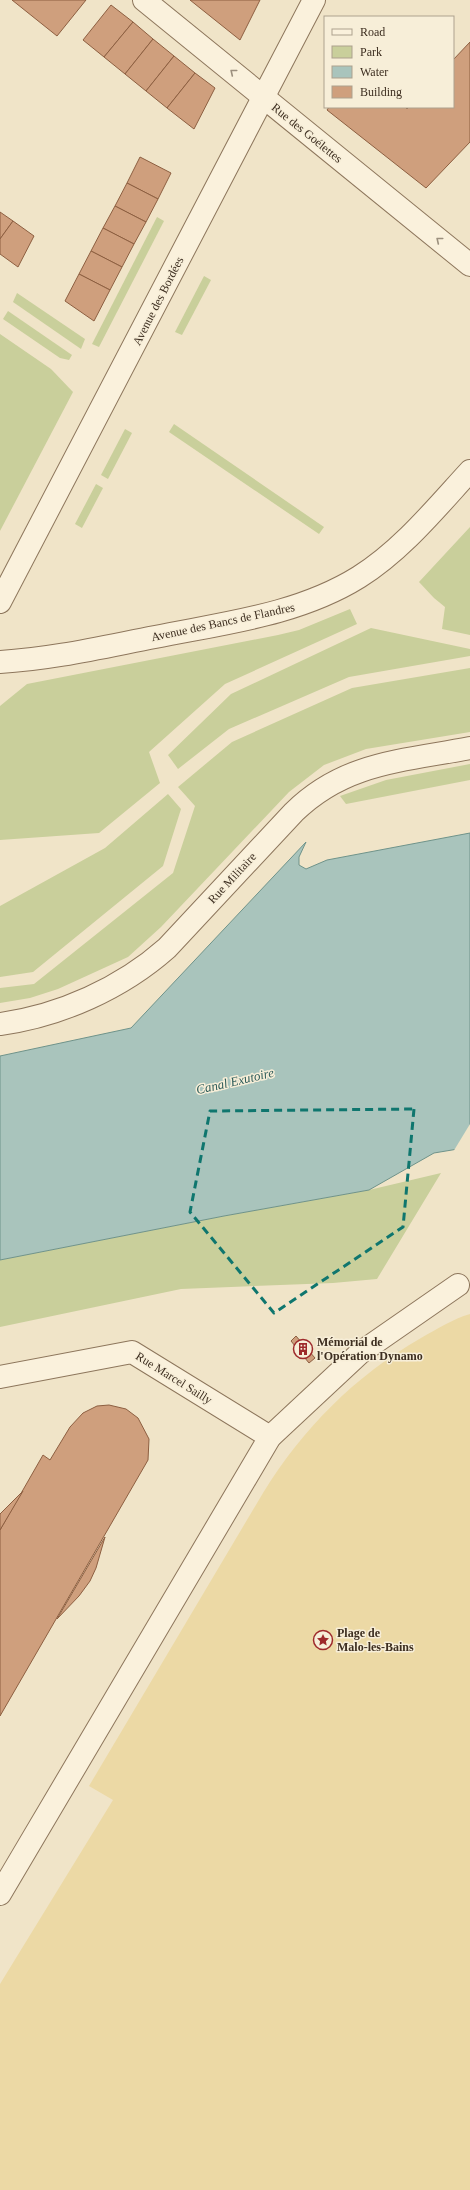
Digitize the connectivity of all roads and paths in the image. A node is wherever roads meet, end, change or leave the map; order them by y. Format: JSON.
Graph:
{"nodes":[{"id":1,"x":144,"y":0,"type":"edge"},
{"id":2,"x":314,"y":0,"type":"edge"},
{"id":3,"x":264,"y":97,"type":"junction"},
{"id":4,"x":470,"y":265,"type":"edge"},
{"id":5,"x":470,"y":471,"type":"edge"},
{"id":6,"x":0,"y":602,"type":"edge"},
{"id":7,"x":0,"y":662,"type":"edge"},
{"id":8,"x":470,"y":748,"type":"edge"},
{"id":9,"x":0,"y":1024,"type":"edge"},
{"id":10,"x":458,"y":1285,"type":"dead end"},
{"id":11,"x":0,"y":1377,"type":"edge"},
{"id":12,"x":270,"y":1437,"type":"junction"},
{"id":13,"x":0,"y":1894,"type":"edge"}],
"edges":[{"from":3,"to":1,"type":"street","name":"Rue des Goélettes","one_way":true},
{"from":2,"to":3,"type":"street","name":"Avenue des Bordées"},
{"from":4,"to":3,"type":"street","name":"Rue des Goélettes","one_way":true},
{"from":3,"to":6,"type":"street","name":"Avenue des Bordées"},
{"from":5,"to":7,"type":"street","name":"Avenue des Bancs de Flandres"},
{"from":8,"to":9,"type":"street","name":"Rue Militaire"},
{"from":10,"to":12,"type":"street"},
{"from":11,"to":12,"type":"street","name":"Rue Marcel Sailly"},
{"from":12,"to":13,"type":"street"}]}
